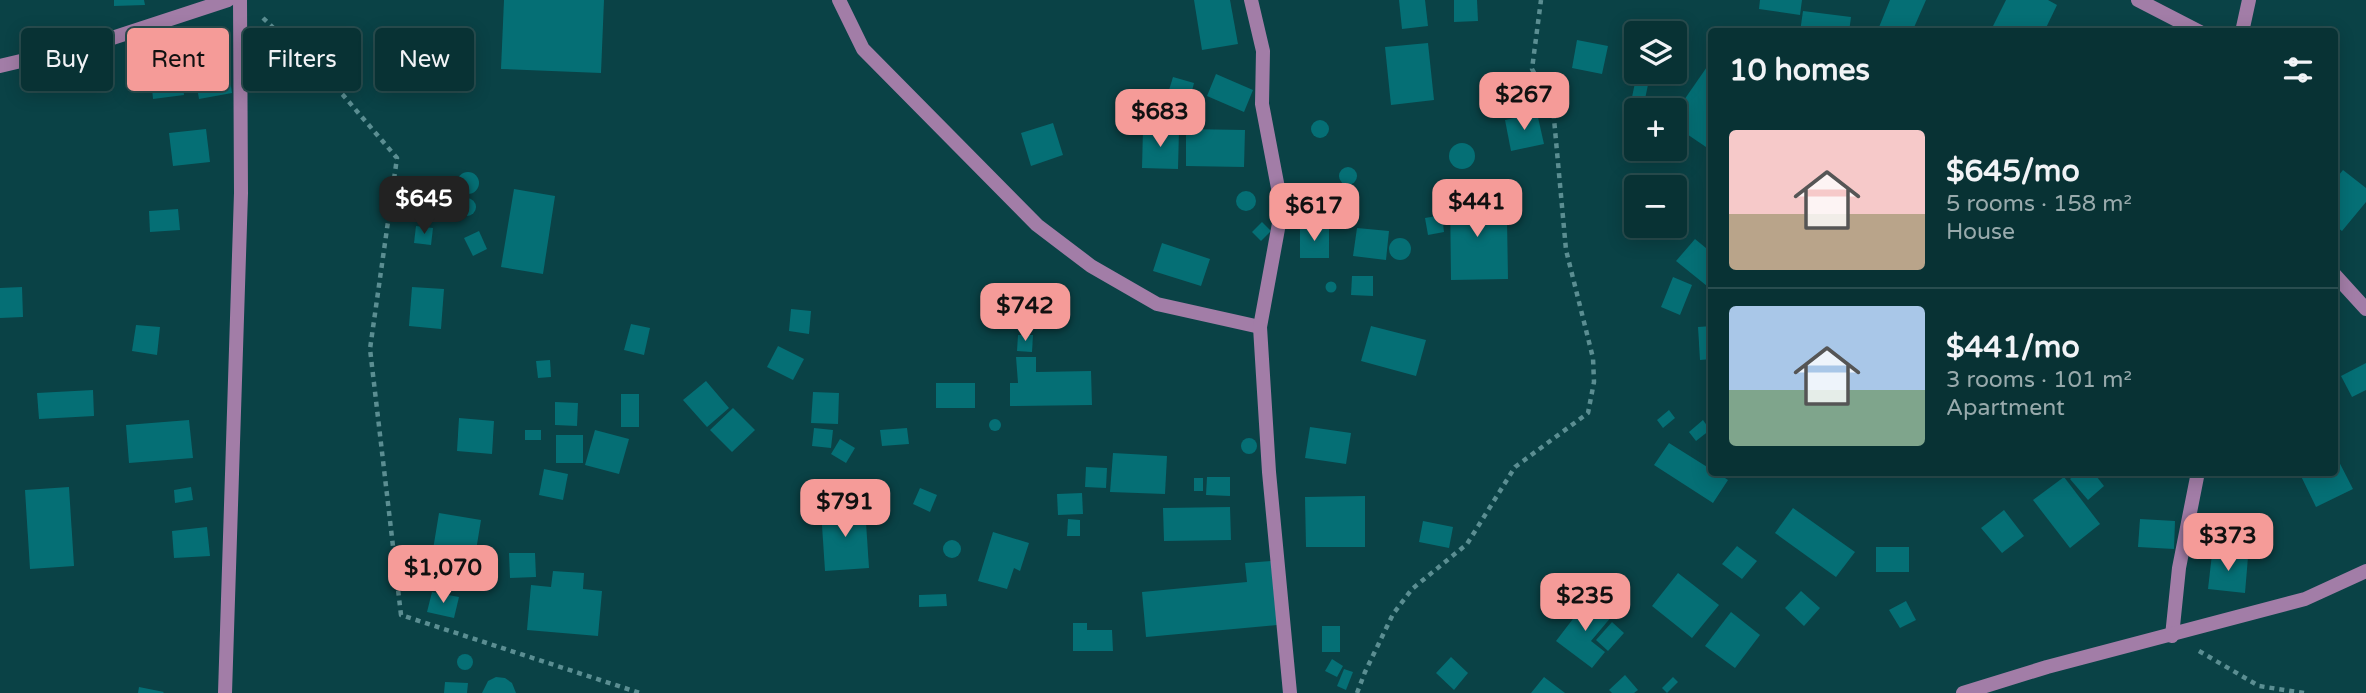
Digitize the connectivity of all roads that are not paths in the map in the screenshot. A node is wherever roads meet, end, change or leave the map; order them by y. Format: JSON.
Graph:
{"nodes":[{"id":1,"x":228,"y":0,"type":"edge"},
{"id":2,"x":240,"y":0,"type":"edge"},
{"id":3,"x":839,"y":0,"type":"edge"},
{"id":4,"x":1251,"y":0,"type":"edge"},
{"id":5,"x":2138,"y":0,"type":"edge"},
{"id":6,"x":2249,"y":0,"type":"edge"},
{"id":7,"x":2192,"y":28,"type":"edge"},
{"id":8,"x":2243,"y":28,"type":"edge"},
{"id":9,"x":0,"y":66,"type":"edge"},
{"id":10,"x":2338,"y":278,"type":"edge"},
{"id":11,"x":2366,"y":309,"type":"edge"},
{"id":12,"x":1260,"y":327,"type":"junction"},
{"id":13,"x":2196,"y":476,"type":"edge"},
{"id":14,"x":2366,"y":572,"type":"edge"},
{"id":15,"x":2172,"y":636,"type":"junction"},
{"id":16,"x":225,"y":693,"type":"edge"},
{"id":17,"x":1290,"y":693,"type":"edge"},
{"id":18,"x":1963,"y":693,"type":"edge"}],
"edges":[{"from":1,"to":9,"type":"street"},
{"from":2,"to":16,"type":"street"},
{"from":3,"to":12,"type":"street"},
{"from":4,"to":12,"type":"street"},
{"from":5,"to":7,"type":"street"},
{"from":6,"to":8,"type":"street"},
{"from":10,"to":11,"type":"street"},
{"from":12,"to":17,"type":"street"},
{"from":13,"to":15,"type":"street"},
{"from":14,"to":15,"type":"street"},
{"from":15,"to":18,"type":"street"}]}
